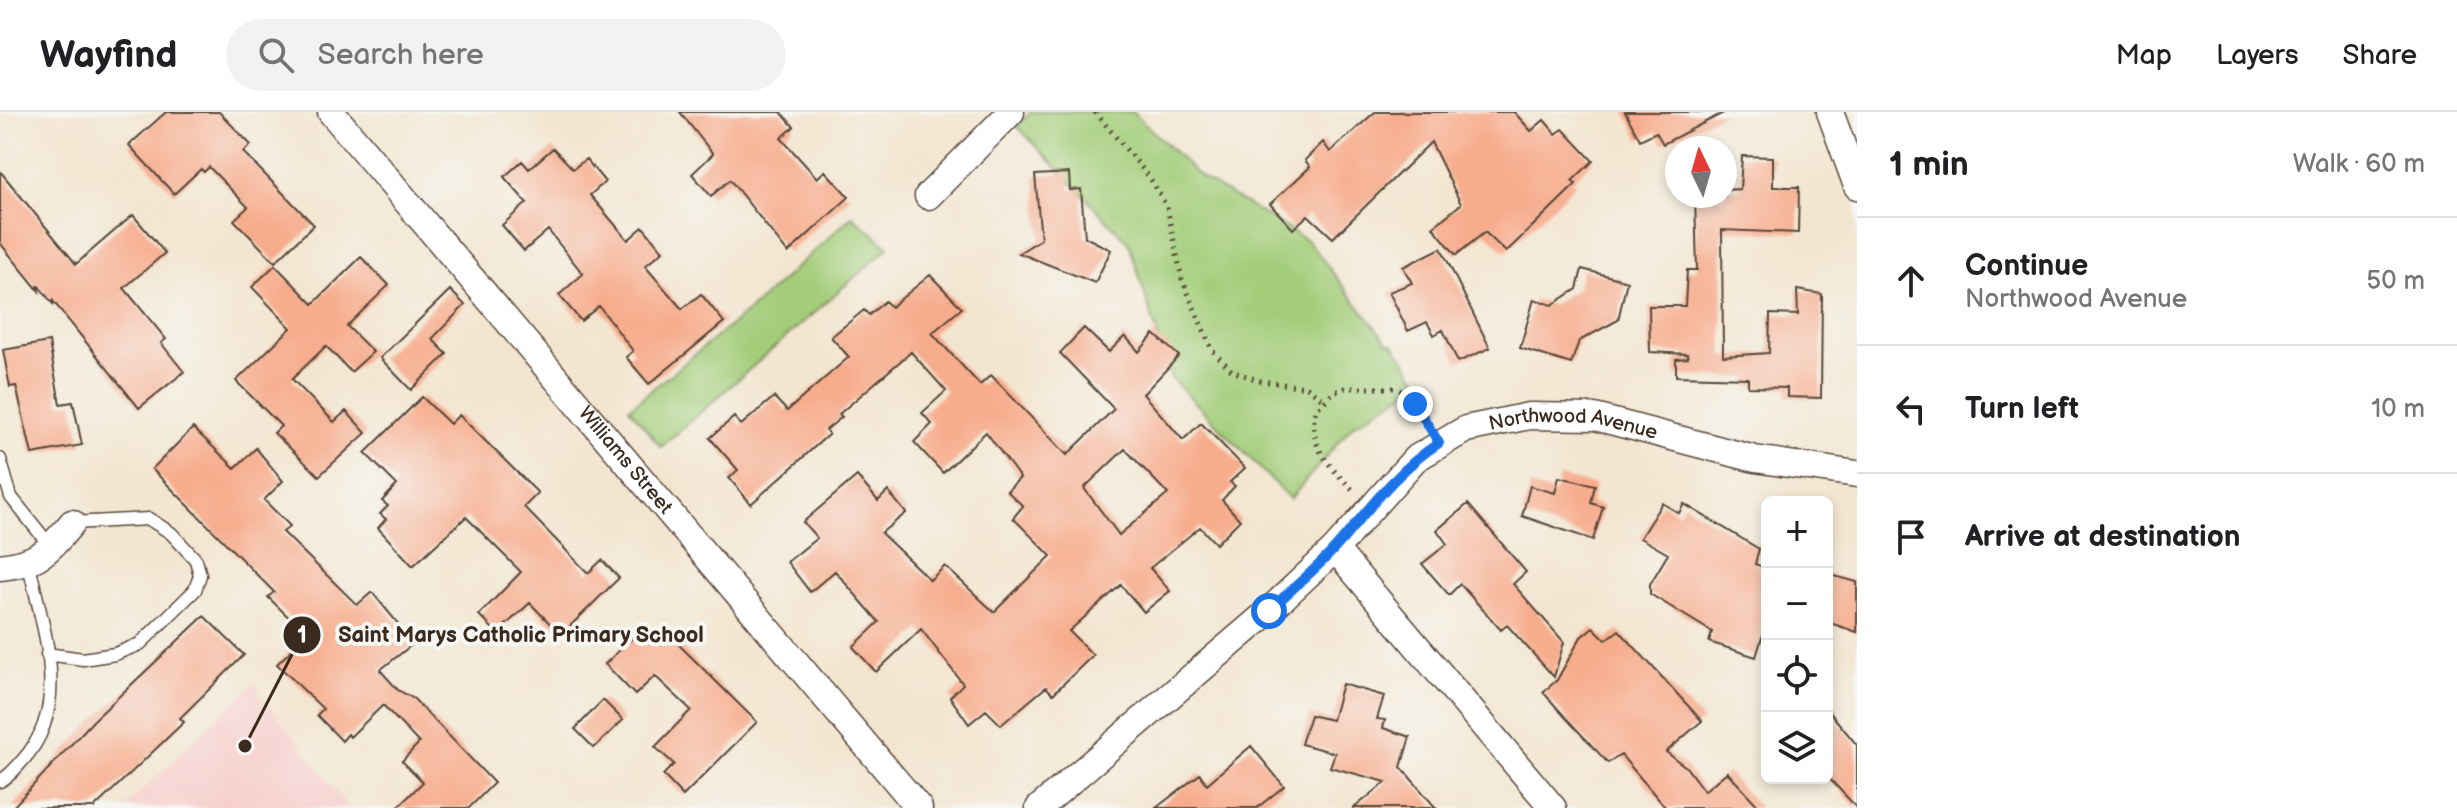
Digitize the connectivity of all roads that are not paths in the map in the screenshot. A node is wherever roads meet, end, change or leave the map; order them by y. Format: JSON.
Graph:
{"nodes":[{"id":1,"x":331,"y":112,"type":"edge"},
{"id":2,"x":1011,"y":112,"type":"edge"},
{"id":3,"x":1830,"y":112,"type":"edge"},
{"id":4,"x":1857,"y":186,"type":"edge"},
{"id":5,"x":928,"y":196,"type":"dead end"},
{"id":6,"x":0,"y":459,"type":"edge"},
{"id":7,"x":1857,"y":474,"type":"edge"},
{"id":8,"x":72,"y":523,"type":"joint"},
{"id":9,"x":51,"y":547,"type":"junction"},
{"id":10,"x":1335,"y":549,"type":"junction"},
{"id":11,"x":29,"y":564,"type":"junction"},
{"id":12,"x":0,"y":567,"type":"edge"},
{"id":13,"x":47,"y":654,"type":"junction"},
{"id":14,"x":0,"y":781,"type":"edge"},
{"id":15,"x":919,"y":808,"type":"edge"},
{"id":16,"x":1039,"y":808,"type":"edge"},
{"id":17,"x":1553,"y":808,"type":"edge"}],
"edges":[{"from":1,"to":15,"type":"street","name":"Williams Street"},
{"from":2,"to":5,"type":"street"},
{"from":3,"to":4,"type":"street"},
{"from":6,"to":9,"type":"lane"},
{"from":7,"to":10,"type":"street","name":"Northwood Avenue"},
{"from":8,"to":9,"type":"street"},
{"from":8,"to":13,"type":"lane"},
{"from":9,"to":11,"type":"street"},
{"from":10,"to":16,"type":"street","name":"Northwood Avenue"},
{"from":10,"to":17,"type":"street"},
{"from":11,"to":12,"type":"street"},
{"from":11,"to":13,"type":"lane"},
{"from":13,"to":14,"type":"lane"}]}
